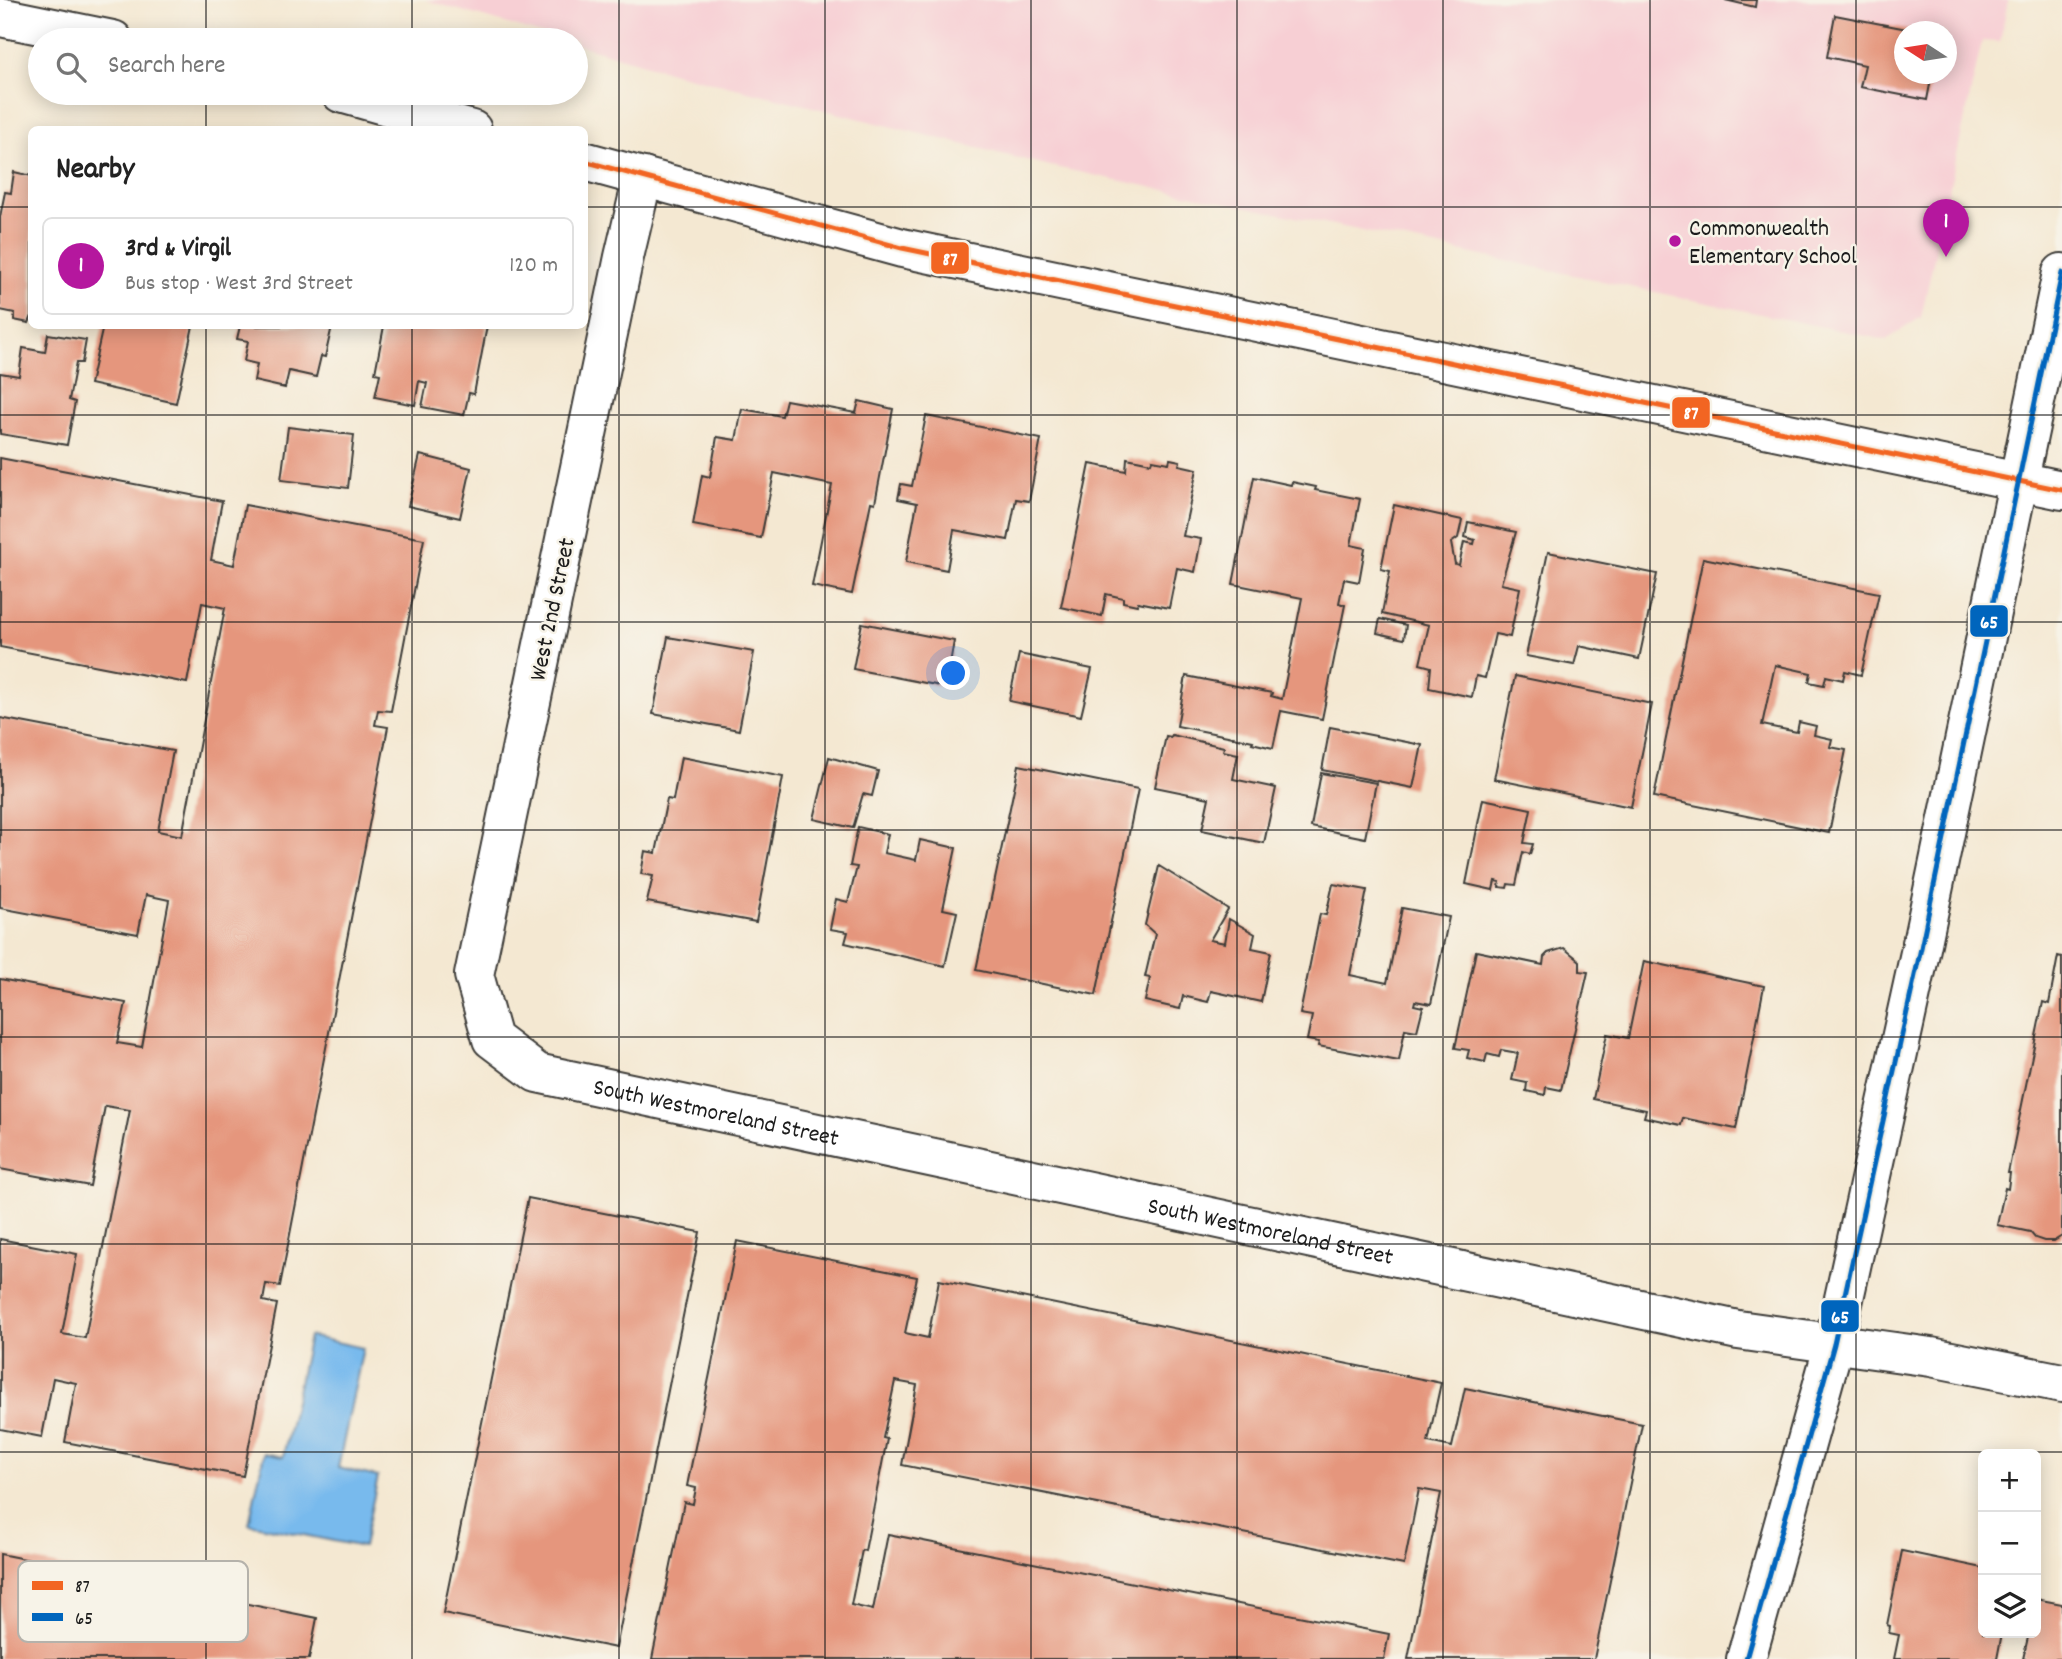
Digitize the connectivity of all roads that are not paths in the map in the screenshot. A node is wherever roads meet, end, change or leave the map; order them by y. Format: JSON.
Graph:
{"nodes":[{"id":1,"x":0,"y":18,"type":"edge"},
{"id":2,"x":51,"y":28,"type":"edge"},
{"id":3,"x":383,"y":105,"type":"edge"},
{"id":4,"x":458,"y":126,"type":"edge"},
{"id":5,"x":588,"y":162,"type":"edge"},
{"id":6,"x":643,"y":177,"type":"junction"},
{"id":7,"x":2062,"y":273,"type":"edge"},
{"id":8,"x":2018,"y":481,"type":"junction"},
{"id":9,"x":2062,"y":490,"type":"edge"},
{"id":10,"x":492,"y":1039,"type":"joint"},
{"id":11,"x":1834,"y":1344,"type":"junction"},
{"id":12,"x":2062,"y":1383,"type":"edge"},
{"id":13,"x":1746,"y":1659,"type":"edge"}],
"edges":[{"from":1,"to":2,"type":"main road"},
{"from":3,"to":4,"type":"main road"},
{"from":5,"to":6,"type":"main road"},
{"from":6,"to":8,"type":"main road"},
{"from":6,"to":10,"type":"main road","name":"West 2nd Street"},
{"from":7,"to":8,"type":"main road"},
{"from":8,"to":9,"type":"main road"},
{"from":8,"to":11,"type":"main road"},
{"from":10,"to":11,"type":"main road","name":"South Westmoreland Street"},
{"from":11,"to":12,"type":"main road","name":"South Westmoreland Street"},
{"from":11,"to":13,"type":"main road"}]}
